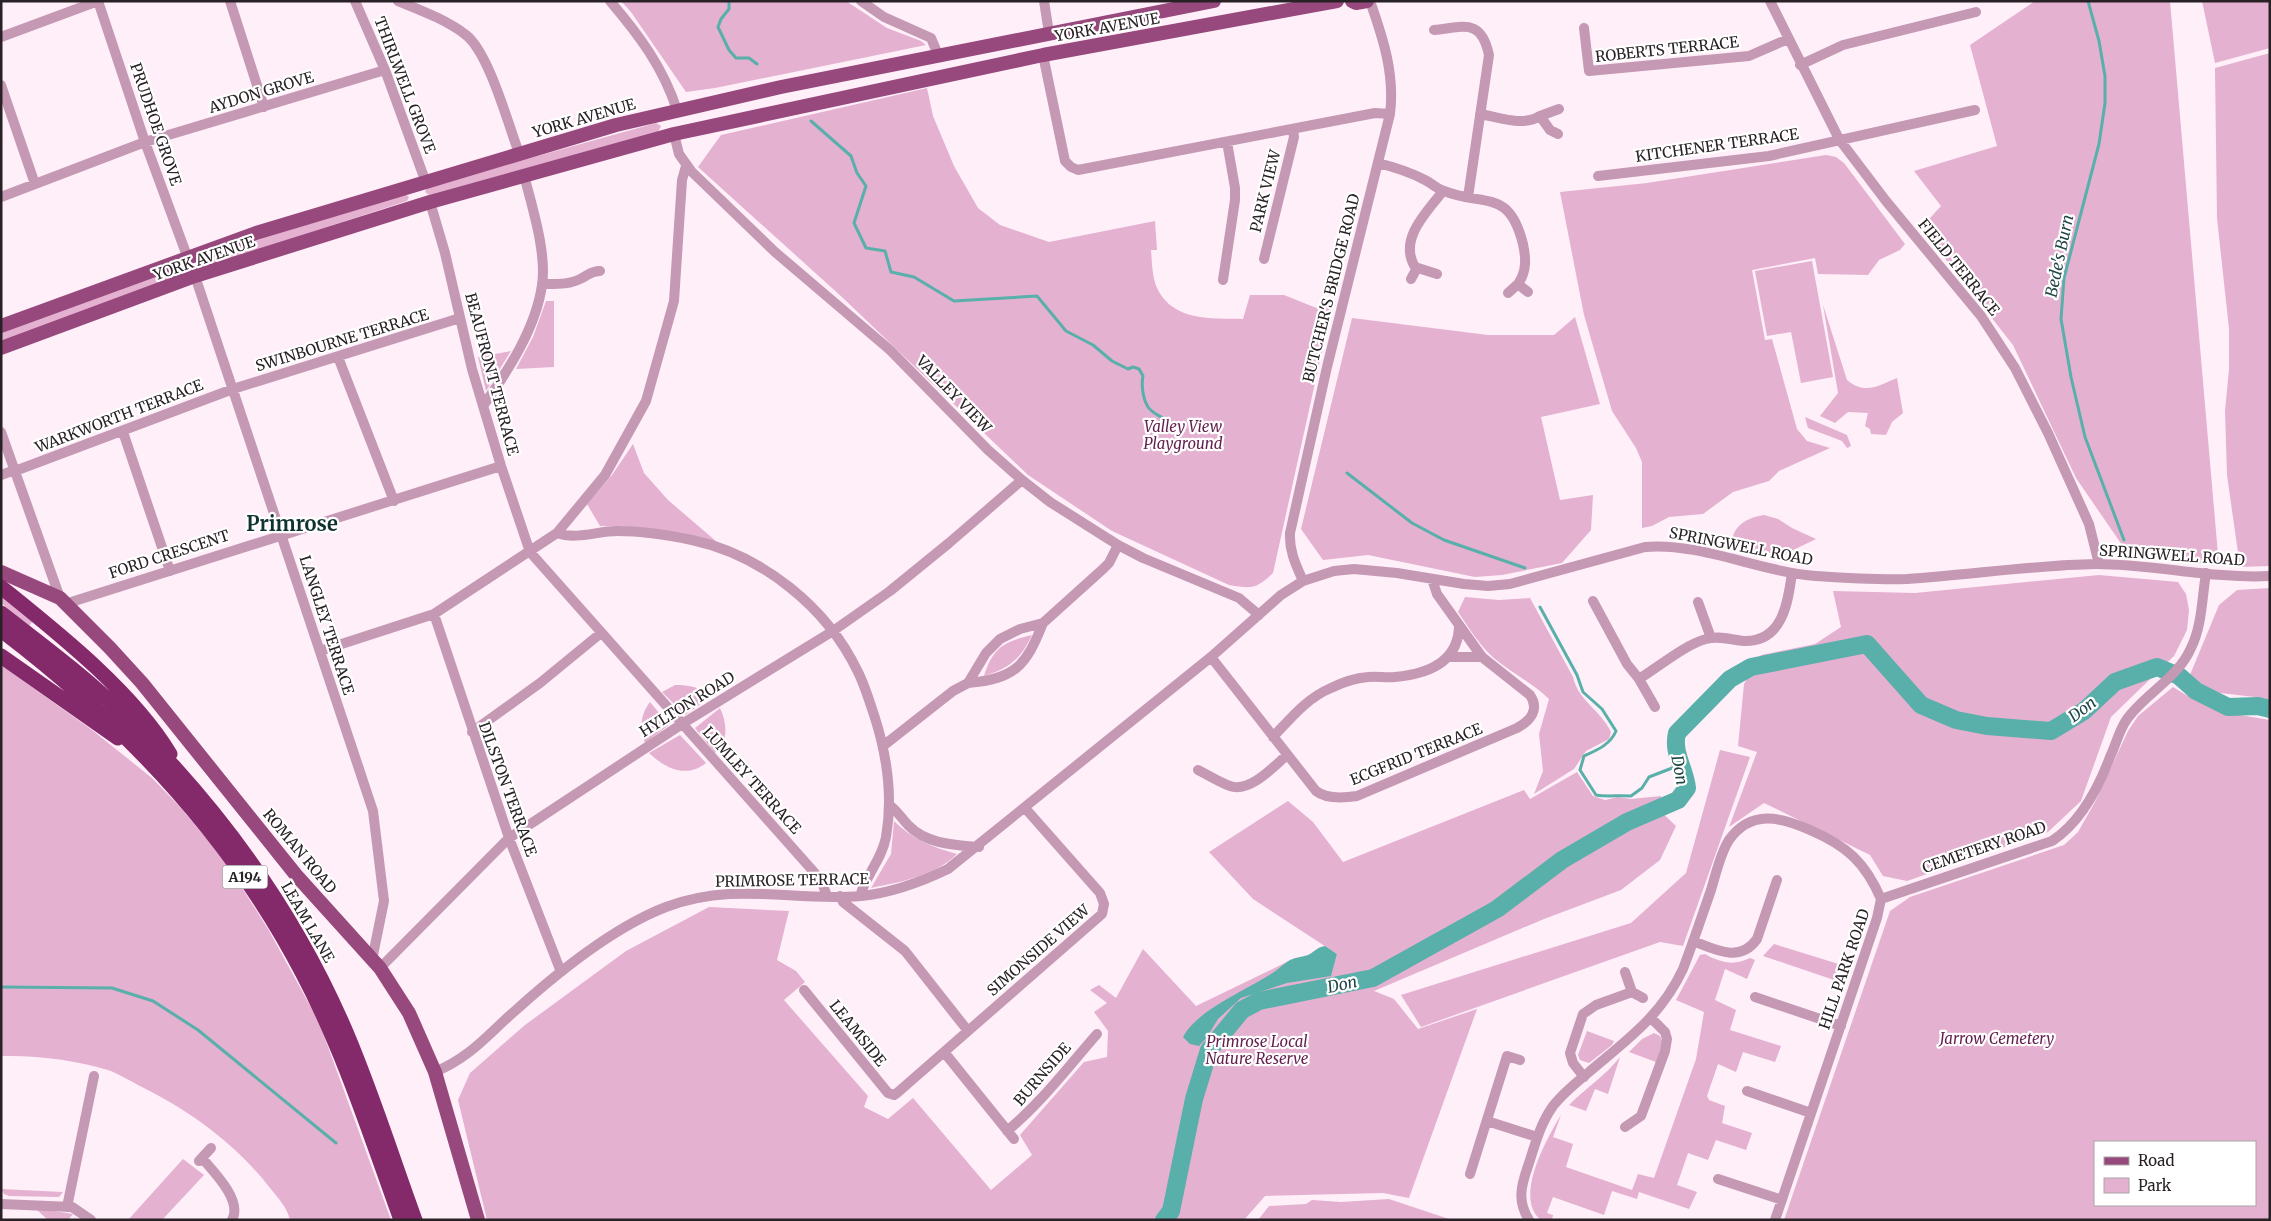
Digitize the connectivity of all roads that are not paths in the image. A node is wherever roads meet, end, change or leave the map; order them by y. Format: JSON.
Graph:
{"nodes":[{"id":1,"x":98,"y":1,"type":"edge"},
{"id":2,"x":230,"y":1,"type":"edge"},
{"id":3,"x":355,"y":1,"type":"edge"},
{"id":4,"x":398,"y":1,"type":"edge"},
{"id":5,"x":610,"y":1,"type":"edge"},
{"id":6,"x":861,"y":1,"type":"edge"},
{"id":7,"x":1044,"y":1,"type":"edge"},
{"id":8,"x":1214,"y":1,"type":"edge"},
{"id":9,"x":1337,"y":1,"type":"edge"},
{"id":10,"x":1352,"y":1,"type":"edge"},
{"id":11,"x":1368,"y":1,"type":"edge"},
{"id":12,"x":1770,"y":1,"type":"edge"},
{"id":13,"x":1976,"y":12,"type":"dead end"},
{"id":14,"x":1584,"y":28,"type":"dead end"},
{"id":15,"x":1434,"y":30,"type":"dead end"},
{"id":16,"x":1048,"y":33,"type":"junction"},
{"id":17,"x":1,"y":37,"type":"edge"},
{"id":18,"x":1788,"y":39,"type":"junction"},
{"id":19,"x":1043,"y":55,"type":"junction"},
{"id":20,"x":939,"y":57,"type":"junction"},
{"id":21,"x":1800,"y":65,"type":"junction"},
{"id":22,"x":385,"y":70,"type":"junction"},
{"id":23,"x":943,"y":77,"type":"junction"},
{"id":24,"x":1,"y":85,"type":"edge"},
{"id":25,"x":264,"y":107,"type":"junction"},
{"id":26,"x":1560,"y":109,"type":"dead end"},
{"id":27,"x":678,"y":110,"type":"junction"},
{"id":28,"x":1974,"y":110,"type":"dead end"},
{"id":29,"x":1390,"y":114,"type":"junction"},
{"id":30,"x":1480,"y":114,"type":"junction"},
{"id":31,"x":1540,"y":116,"type":"junction"},
{"id":32,"x":1293,"y":129,"type":"junction"},
{"id":33,"x":674,"y":134,"type":"junction"},
{"id":34,"x":1558,"y":134,"type":"dead end"},
{"id":35,"x":1839,"y":139,"type":"junction"},
{"id":36,"x":145,"y":142,"type":"junction"},
{"id":37,"x":1227,"y":142,"type":"junction"},
{"id":38,"x":519,"y":153,"type":"junction"},
{"id":39,"x":1378,"y":163,"type":"junction"},
{"id":40,"x":686,"y":166,"type":"junction"},
{"id":41,"x":524,"y":175,"type":"junction"},
{"id":42,"x":1598,"y":176,"type":"dead end"},
{"id":43,"x":419,"y":182,"type":"junction"},
{"id":44,"x":35,"y":184,"type":"junction"},
{"id":45,"x":1443,"y":191,"type":"junction"},
{"id":46,"x":1,"y":197,"type":"edge"},
{"id":47,"x":1468,"y":197,"type":"junction"},
{"id":48,"x":425,"y":203,"type":"junction"},
{"id":49,"x":187,"y":256,"type":"junction"},
{"id":50,"x":1264,"y":260,"type":"dead end"},
{"id":51,"x":1417,"y":268,"type":"junction"},
{"id":52,"x":600,"y":271,"type":"dead end"},
{"id":53,"x":1437,"y":274,"type":"dead end"},
{"id":54,"x":195,"y":276,"type":"junction"},
{"id":55,"x":1411,"y":278,"type":"dead end"},
{"id":56,"x":1223,"y":280,"type":"dead end"},
{"id":57,"x":542,"y":284,"type":"junction"},
{"id":58,"x":1518,"y":284,"type":"junction"},
{"id":59,"x":1528,"y":292,"type":"dead end"},
{"id":60,"x":1508,"y":293,"type":"dead end"},
{"id":61,"x":460,"y":318,"type":"junction"},
{"id":62,"x":1,"y":326,"type":"edge"},
{"id":63,"x":1,"y":348,"type":"edge"},
{"id":64,"x":338,"y":357,"type":"junction"},
{"id":65,"x":233,"y":389,"type":"junction"},
{"id":66,"x":483,"y":406,"type":"junction"},
{"id":67,"x":1,"y":432,"type":"edge"},
{"id":68,"x":123,"y":432,"type":"junction"},
{"id":69,"x":501,"y":466,"type":"junction"},
{"id":70,"x":15,"y":470,"type":"junction"},
{"id":71,"x":1,"y":475,"type":"edge"},
{"id":72,"x":1022,"y":480,"type":"junction"},
{"id":73,"x":394,"y":501,"type":"junction"},
{"id":74,"x":557,"y":533,"type":"junction"},
{"id":75,"x":281,"y":534,"type":"junction"},
{"id":76,"x":1118,"y":545,"type":"junction"},
{"id":77,"x":530,"y":552,"type":"junction"},
{"id":78,"x":2098,"y":564,"type":"junction"},
{"id":79,"x":170,"y":571,"type":"junction"},
{"id":80,"x":1,"y":572,"type":"edge"},
{"id":81,"x":1792,"y":573,"type":"junction"},
{"id":82,"x":2206,"y":573,"type":"junction"},
{"id":83,"x":2270,"y":576,"type":"edge"},
{"id":84,"x":1432,"y":579,"type":"junction"},
{"id":85,"x":1303,"y":580,"type":"junction"},
{"id":86,"x":1,"y":587,"type":"edge"},
{"id":87,"x":63,"y":601,"type":"junction"},
{"id":88,"x":1593,"y":601,"type":"dead end"},
{"id":89,"x":1698,"y":602,"type":"dead end"},
{"id":90,"x":1,"y":613,"type":"edge"},
{"id":91,"x":434,"y":614,"type":"junction"},
{"id":92,"x":1260,"y":615,"type":"junction"},
{"id":93,"x":1042,"y":623,"type":"junction"},
{"id":94,"x":1458,"y":625,"type":"junction"},
{"id":95,"x":1,"y":630,"type":"edge"},
{"id":96,"x":833,"y":631,"type":"junction"},
{"id":97,"x":601,"y":633,"type":"junction"},
{"id":98,"x":1711,"y":638,"type":"junction"},
{"id":99,"x":320,"y":651,"type":"junction"},
{"id":100,"x":1213,"y":655,"type":"junction"},
{"id":101,"x":1,"y":656,"type":"edge"},
{"id":102,"x":1449,"y":657,"type":"junction"},
{"id":103,"x":1482,"y":657,"type":"junction"},
{"id":104,"x":1639,"y":679,"type":"junction"},
{"id":105,"x":968,"y":683,"type":"junction"},
{"id":106,"x":1655,"y":707,"type":"dead end"},
{"id":107,"x":682,"y":724,"type":"junction"},
{"id":108,"x":472,"y":732,"type":"junction"},
{"id":109,"x":1273,"y":737,"type":"junction"},
{"id":110,"x":883,"y":746,"type":"junction"},
{"id":111,"x":1287,"y":755,"type":"junction"},
{"id":112,"x":150,"y":760,"type":"junction"},
{"id":113,"x":1198,"y":770,"type":"dead end"},
{"id":114,"x":182,"y":775,"type":"junction"},
{"id":115,"x":889,"y":805,"type":"junction"},
{"id":116,"x":1025,"y":808,"type":"junction"},
{"id":117,"x":509,"y":838,"type":"junction"},
{"id":118,"x":979,"y":847,"type":"junction"},
{"id":119,"x":1777,"y":880,"type":"dead end"},
{"id":120,"x":827,"y":896,"type":"junction"},
{"id":121,"x":840,"y":896,"type":"junction"},
{"id":122,"x":860,"y":896,"type":"junction"},
{"id":123,"x":1881,"y":899,"type":"junction"},
{"id":124,"x":1693,"y":941,"type":"junction"},
{"id":125,"x":376,"y":964,"type":"junction"},
{"id":126,"x":561,"y":972,"type":"junction"},
{"id":127,"x":1625,"y":972,"type":"dead end"},
{"id":128,"x":804,"y":990,"type":"dead end"},
{"id":129,"x":1632,"y":992,"type":"junction"},
{"id":130,"x":1755,"y":997,"type":"dead end"},
{"id":131,"x":1643,"y":998,"type":"dead end"},
{"id":132,"x":1651,"y":1018,"type":"junction"},
{"id":133,"x":1841,"y":1026,"type":"junction"},
{"id":134,"x":968,"y":1031,"type":"junction"},
{"id":135,"x":1097,"y":1034,"type":"dead end"},
{"id":136,"x":944,"y":1052,"type":"junction"},
{"id":137,"x":1520,"y":1060,"type":"dead end"},
{"id":138,"x":436,"y":1072,"type":"junction"},
{"id":139,"x":95,"y":1076,"type":"dead end"},
{"id":140,"x":1584,"y":1076,"type":"junction"},
{"id":141,"x":1747,"y":1091,"type":"dead end"},
{"id":142,"x":890,"y":1094,"type":"joint"},
{"id":143,"x":1811,"y":1113,"type":"junction"},
{"id":144,"x":1486,"y":1121,"type":"junction"},
{"id":145,"x":1625,"y":1127,"type":"dead end"},
{"id":146,"x":1537,"y":1137,"type":"junction"},
{"id":147,"x":211,"y":1148,"type":"dead end"},
{"id":148,"x":1470,"y":1174,"type":"dead end"},
{"id":149,"x":1718,"y":1179,"type":"dead end"},
{"id":150,"x":1782,"y":1200,"type":"junction"},
{"id":151,"x":1,"y":1204,"type":"edge"},
{"id":152,"x":67,"y":1207,"type":"junction"},
{"id":153,"x":233,"y":1219,"type":"edge"},
{"id":154,"x":91,"y":1220,"type":"edge"},
{"id":155,"x":401,"y":1220,"type":"edge"},
{"id":156,"x":415,"y":1220,"type":"edge"},
{"id":157,"x":478,"y":1220,"type":"edge"},
{"id":158,"x":1529,"y":1220,"type":"edge"},
{"id":159,"x":1775,"y":1220,"type":"edge"}],
"edges":[{"from":1,"to":17,"type":"street"},
{"from":1,"to":36,"type":"street","name":"PRUDHOE GROVE"},
{"from":2,"to":25,"type":"street"},
{"from":3,"to":22,"type":"street","name":"THIRLWELL GROVE"},
{"from":4,"to":38,"type":"street"},
{"from":5,"to":27,"type":"street"},
{"from":6,"to":20,"type":"street"},
{"from":7,"to":16,"type":"street"},
{"from":8,"to":16,"type":"main road","name":"YORK AVENUE"},
{"from":9,"to":19,"type":"main road","name":"YORK AVENUE"},
{"from":10,"to":11,"type":"main road"},
{"from":11,"to":29,"type":"street","name":"BUTCHER'S BRIDGE ROAD"},
{"from":12,"to":18,"type":"street","name":"FIELD TERRACE"},
{"from":13,"to":21,"type":"street"},
{"from":14,"to":18,"type":"street","name":"ROBERTS TERRACE"},
{"from":15,"to":30,"type":"street"},
{"from":16,"to":19,"type":"main road"},
{"from":16,"to":20,"type":"main road","name":"YORK AVENUE"},
{"from":18,"to":21,"type":"street","name":"FIELD TERRACE"},
{"from":19,"to":23,"type":"main road","name":"YORK AVENUE"},
{"from":19,"to":37,"type":"street"},
{"from":20,"to":23,"type":"main road"},
{"from":20,"to":27,"type":"main road","name":"YORK AVENUE"},
{"from":21,"to":35,"type":"street","name":"FIELD TERRACE"},
{"from":22,"to":25,"type":"street","name":"AYDON GROVE"},
{"from":22,"to":43,"type":"street","name":"THIRLWELL GROVE"},
{"from":23,"to":33,"type":"main road","name":"YORK AVENUE"},
{"from":24,"to":44,"type":"street"},
{"from":25,"to":36,"type":"street","name":"AYDON GROVE"},
{"from":26,"to":31,"type":"street"},
{"from":27,"to":33,"type":"main road"},
{"from":27,"to":38,"type":"main road","name":"YORK AVENUE"},
{"from":28,"to":35,"type":"street","name":"KITCHENER TERRACE"},
{"from":29,"to":32,"type":"street"},
{"from":29,"to":39,"type":"street","name":"BUTCHER'S BRIDGE ROAD"},
{"from":30,"to":31,"type":"street"},
{"from":30,"to":47,"type":"street"},
{"from":31,"to":34,"type":"street"},
{"from":32,"to":37,"type":"street"},
{"from":32,"to":50,"type":"street","name":"PARK VIEW"},
{"from":33,"to":40,"type":"street","name":"VALLEY VIEW"},
{"from":33,"to":41,"type":"main road","name":"YORK AVENUE"},
{"from":35,"to":42,"type":"street","name":"KITCHENER TERRACE"},
{"from":35,"to":78,"type":"street","name":"FIELD TERRACE"},
{"from":36,"to":44,"type":"street","name":"AYDON GROVE"},
{"from":36,"to":49,"type":"street","name":"PRUDHOE GROVE"},
{"from":37,"to":56,"type":"street"},
{"from":38,"to":43,"type":"main road","name":"YORK AVENUE"},
{"from":39,"to":45,"type":"street"},
{"from":39,"to":85,"type":"street","name":"BUTCHER'S BRIDGE ROAD"},
{"from":40,"to":72,"type":"street","name":"VALLEY VIEW"},
{"from":40,"to":74,"type":"street"},
{"from":41,"to":48,"type":"main road","name":"YORK AVENUE"},
{"from":41,"to":57,"type":"street"},
{"from":43,"to":48,"type":"main road"},
{"from":43,"to":49,"type":"main road","name":"YORK AVENUE"},
{"from":44,"to":46,"type":"street","name":"AYDON GROVE"},
{"from":45,"to":47,"type":"street"},
{"from":45,"to":51,"type":"street"},
{"from":47,"to":58,"type":"street"},
{"from":48,"to":54,"type":"main road","name":"YORK AVENUE"},
{"from":48,"to":61,"type":"street","name":"BEAUFRONT TERRACE"},
{"from":49,"to":54,"type":"main road"},
{"from":49,"to":62,"type":"main road","name":"YORK AVENUE"},
{"from":51,"to":53,"type":"street"},
{"from":51,"to":55,"type":"street"},
{"from":52,"to":57,"type":"street"},
{"from":54,"to":63,"type":"main road","name":"YORK AVENUE"},
{"from":54,"to":65,"type":"street","name":"LANGLEY TERRACE"},
{"from":57,"to":66,"type":"street"},
{"from":58,"to":59,"type":"street"},
{"from":58,"to":60,"type":"street"},
{"from":61,"to":64,"type":"street","name":"SWINBOURNE TERRACE"},
{"from":61,"to":66,"type":"street","name":"BEAUFRONT TERRACE"},
{"from":64,"to":65,"type":"street","name":"SWINBOURNE TERRACE"},
{"from":64,"to":73,"type":"street"},
{"from":65,"to":68,"type":"street","name":"WARKWORTH TERRACE"},
{"from":65,"to":75,"type":"street","name":"LANGLEY TERRACE"},
{"from":66,"to":69,"type":"street","name":"BEAUFRONT TERRACE"},
{"from":67,"to":70,"type":"street"},
{"from":68,"to":70,"type":"street","name":"WARKWORTH TERRACE"},
{"from":68,"to":79,"type":"street"},
{"from":69,"to":73,"type":"street","name":"FORD CRESCENT"},
{"from":69,"to":77,"type":"street","name":"BEAUFRONT TERRACE"},
{"from":70,"to":71,"type":"street","name":"WARKWORTH TERRACE"},
{"from":70,"to":87,"type":"street"},
{"from":72,"to":76,"type":"street","name":"VALLEY VIEW"},
{"from":72,"to":96,"type":"street","name":"HYLTON ROAD"},
{"from":73,"to":75,"type":"street","name":"FORD CRESCENT"},
{"from":74,"to":77,"type":"street"},
{"from":74,"to":96,"type":"street"},
{"from":75,"to":79,"type":"street","name":"FORD CRESCENT"},
{"from":75,"to":99,"type":"street","name":"LANGLEY TERRACE"},
{"from":76,"to":92,"type":"street","name":"VALLEY VIEW"},
{"from":76,"to":93,"type":"street"},
{"from":77,"to":91,"type":"street"},
{"from":77,"to":97,"type":"street","name":"LUMLEY TERRACE"},
{"from":78,"to":81,"type":"street","name":"SPRINGWELL ROAD"},
{"from":78,"to":82,"type":"street","name":"SPRINGWELL ROAD"},
{"from":79,"to":87,"type":"street","name":"FORD CRESCENT"},
{"from":80,"to":87,"type":"main road","name":"ROMAN ROAD"},
{"from":81,"to":84,"type":"street","name":"SPRINGWELL ROAD"},
{"from":81,"to":98,"type":"street"},
{"from":82,"to":83,"type":"street","name":"SPRINGWELL ROAD"},
{"from":82,"to":123,"type":"street","name":"CEMETERY ROAD"},
{"from":84,"to":85,"type":"street","name":"SPRINGWELL ROAD"},
{"from":84,"to":94,"type":"street"},
{"from":85,"to":92,"type":"street","name":"SPRINGWELL ROAD"},
{"from":86,"to":114,"type":"highway","number":"A194"},
{"from":87,"to":125,"type":"main road","name":"ROMAN ROAD"},
{"from":88,"to":104,"type":"street"},
{"from":89,"to":98,"type":"street"},
{"from":90,"to":114,"type":"highway","name":"LEAM LANE","number":"A194"},
{"from":91,"to":99,"type":"street"},
{"from":91,"to":108,"type":"street","name":"DILSTON TERRACE"},
{"from":92,"to":100,"type":"street","name":"PRIMROSE TERRACE"},
{"from":93,"to":105,"type":"street"},
{"from":93,"to":105,"type":"street"},
{"from":94,"to":102,"type":"street"},
{"from":94,"to":103,"type":"street"},
{"from":95,"to":112,"type":"highway","name":"LEAM LANE","number":"A194"},
{"from":96,"to":107,"type":"street","name":"HYLTON ROAD"},
{"from":96,"to":110,"type":"street"},
{"from":97,"to":107,"type":"street","name":"LUMLEY TERRACE"},
{"from":97,"to":108,"type":"street"},
{"from":98,"to":104,"type":"street"},
{"from":99,"to":125,"type":"street","name":"LANGLEY TERRACE"},
{"from":100,"to":109,"type":"street","name":"ECGFRID TERRACE"},
{"from":100,"to":116,"type":"street","name":"PRIMROSE TERRACE"},
{"from":101,"to":112,"type":"highway","number":"A194"},
{"from":102,"to":103,"type":"street"},
{"from":102,"to":109,"type":"street"},
{"from":103,"to":111,"type":"street","name":"ECGFRID TERRACE"},
{"from":104,"to":106,"type":"street"},
{"from":105,"to":110,"type":"street"},
{"from":107,"to":117,"type":"street","name":"HYLTON ROAD"},
{"from":107,"to":120,"type":"street","name":"LUMLEY TERRACE"},
{"from":108,"to":117,"type":"street","name":"DILSTON TERRACE"},
{"from":109,"to":111,"type":"street","name":"ECGFRID TERRACE"},
{"from":110,"to":115,"type":"street"},
{"from":111,"to":113,"type":"street"},
{"from":112,"to":155,"type":"highway","name":"LEAM LANE","number":"A194"},
{"from":114,"to":156,"type":"highway","name":"LEAM LANE","number":"A194"},
{"from":115,"to":118,"type":"street"},
{"from":115,"to":122,"type":"street"},
{"from":116,"to":118,"type":"street","name":"PRIMROSE TERRACE"},
{"from":116,"to":134,"type":"street","name":"SIMONSIDE VIEW"},
{"from":117,"to":125,"type":"street","name":"HYLTON ROAD"},
{"from":117,"to":126,"type":"street","name":"DILSTON TERRACE"},
{"from":118,"to":122,"type":"street","name":"PRIMROSE TERRACE"},
{"from":119,"to":124,"type":"street"},
{"from":120,"to":121,"type":"street","name":"PRIMROSE TERRACE"},
{"from":120,"to":126,"type":"street","name":"PRIMROSE TERRACE"},
{"from":121,"to":122,"type":"street","name":"PRIMROSE TERRACE"},
{"from":121,"to":134,"type":"street"},
{"from":123,"to":124,"type":"street","name":"HILL PARK ROAD"},
{"from":123,"to":133,"type":"street","name":"HILL PARK ROAD"},
{"from":124,"to":132,"type":"street","name":"HILL PARK ROAD"},
{"from":125,"to":138,"type":"main road","name":"ROMAN ROAD"},
{"from":126,"to":138,"type":"street","name":"PRIMROSE TERRACE"},
{"from":127,"to":129,"type":"street"},
{"from":128,"to":142,"type":"street","name":"LEAMSIDE"},
{"from":129,"to":131,"type":"street"},
{"from":129,"to":140,"type":"street"},
{"from":130,"to":133,"type":"street"},
{"from":132,"to":140,"type":"street","name":"HILL PARK ROAD"},
{"from":132,"to":145,"type":"street"},
{"from":133,"to":143,"type":"street","name":"HILL PARK ROAD"},
{"from":134,"to":136,"type":"street","name":"SIMONSIDE VIEW"},
{"from":135,"to":136,"type":"street","name":"BURNSIDE"},
{"from":136,"to":142,"type":"street","name":"SIMONSIDE VIEW"},
{"from":137,"to":144,"type":"street"},
{"from":138,"to":157,"type":"main road","name":"ROMAN ROAD"},
{"from":139,"to":152,"type":"street"},
{"from":140,"to":146,"type":"street","name":"HILL PARK ROAD"},
{"from":141,"to":143,"type":"street"},
{"from":143,"to":150,"type":"street","name":"HILL PARK ROAD"},
{"from":144,"to":146,"type":"street"},
{"from":144,"to":148,"type":"street"},
{"from":146,"to":158,"type":"street","name":"HILL PARK ROAD"},
{"from":147,"to":153,"type":"street"},
{"from":149,"to":150,"type":"street"},
{"from":150,"to":159,"type":"street","name":"HILL PARK ROAD"},
{"from":151,"to":152,"type":"street"},
{"from":152,"to":154,"type":"street"}]}
